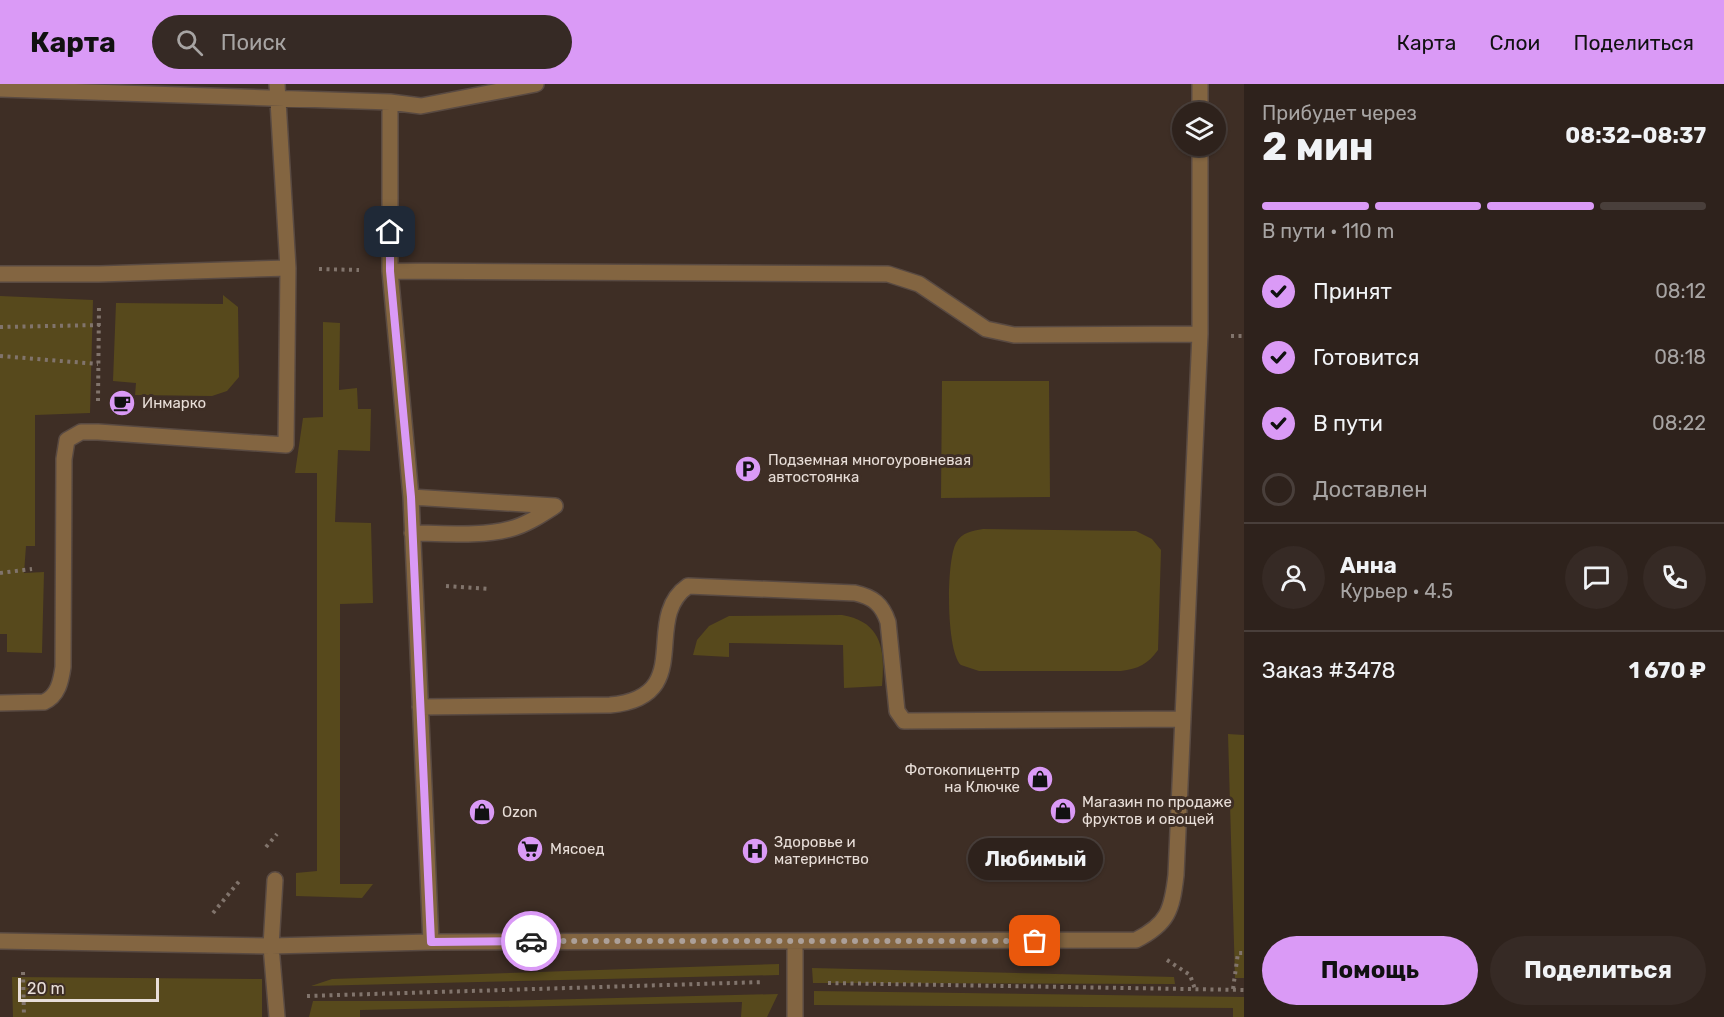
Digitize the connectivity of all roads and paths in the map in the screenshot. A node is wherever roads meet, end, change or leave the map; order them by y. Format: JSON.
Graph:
{"nodes":[{"id":1,"x":537,"y":84,"type":"edge"},
{"id":2,"x":1200,"y":84,"type":"edge"},
{"id":3,"x":0,"y":89,"type":"edge"},
{"id":4,"x":277,"y":91,"type":"edge"},
{"id":5,"x":390,"y":102,"type":"junction"},
{"id":6,"x":1200,"y":102,"type":"edge"},
{"id":7,"x":1200,"y":156,"type":"edge"},
{"id":8,"x":288,"y":268,"type":"junction"},
{"id":9,"x":390,"y":271,"type":"junction"},
{"id":10,"x":0,"y":274,"type":"edge"},
{"id":11,"x":99,"y":274,"type":"junction"},
{"id":12,"x":100,"y":325,"type":"junction"},
{"id":13,"x":0,"y":327,"type":"edge"},
{"id":14,"x":1200,"y":334,"type":"junction"},
{"id":15,"x":0,"y":356,"type":"edge"},
{"id":16,"x":98,"y":364,"type":"junction"},
{"id":17,"x":98,"y":432,"type":"junction"},
{"id":18,"x":411,"y":497,"type":"junction"},
{"id":19,"x":412,"y":533,"type":"junction"},
{"id":20,"x":415,"y":584,"type":"junction"},
{"id":21,"x":490,"y":589,"type":"dead end"},
{"id":22,"x":0,"y":703,"type":"edge"},
{"id":23,"x":420,"y":708,"type":"junction"},
{"id":24,"x":1183,"y":719,"type":"junction"},
{"id":25,"x":277,"y":834,"type":"dead end"},
{"id":26,"x":262,"y":853,"type":"dead end"},
{"id":27,"x":247,"y":871,"type":"dead end"},
{"id":28,"x":275,"y":880,"type":"dead end"},
{"id":29,"x":0,"y":941,"type":"edge"},
{"id":30,"x":795,"y":941,"type":"junction"},
{"id":31,"x":23,"y":942,"type":"junction"},
{"id":32,"x":431,"y":942,"type":"junction"},
{"id":33,"x":186,"y":946,"type":"junction"},
{"id":34,"x":271,"y":946,"type":"junction"},
{"id":35,"x":1244,"y":952,"type":"edge"},
{"id":36,"x":1233,"y":989,"type":"dead end"},
{"id":37,"x":24,"y":1017,"type":"edge"},
{"id":38,"x":277,"y":1017,"type":"edge"},
{"id":39,"x":795,"y":1017,"type":"edge"}],
"edges":[{"from":1,"to":5,"type":"lane"},
{"from":2,"to":6,"type":"lane"},
{"from":3,"to":4,"type":"lane"},
{"from":4,"to":5,"type":"lane"},
{"from":4,"to":8,"type":"lane"},
{"from":5,"to":9,"type":"lane"},
{"from":7,"to":14,"type":"lane"},
{"from":8,"to":9,"type":"path"},
{"from":8,"to":11,"type":"lane"},
{"from":8,"to":17,"type":"lane"},
{"from":9,"to":14,"type":"lane"},
{"from":9,"to":18,"type":"lane"},
{"from":10,"to":11,"type":"lane"},
{"from":11,"to":12,"type":"path"},
{"from":12,"to":13,"type":"path"},
{"from":12,"to":16,"type":"path"},
{"from":14,"to":24,"type":"lane"},
{"from":15,"to":16,"type":"path"},
{"from":16,"to":17,"type":"path"},
{"from":17,"to":22,"type":"lane"},
{"from":18,"to":19,"type":"lane"},
{"from":18,"to":19,"type":"lane"},
{"from":19,"to":20,"type":"lane"},
{"from":20,"to":21,"type":"path"},
{"from":20,"to":23,"type":"lane"},
{"from":23,"to":24,"type":"lane"},
{"from":23,"to":32,"type":"lane"},
{"from":24,"to":30,"type":"lane"},
{"from":25,"to":26,"type":"path"},
{"from":27,"to":33,"type":"path"},
{"from":28,"to":34,"type":"lane"},
{"from":29,"to":31,"type":"lane"},
{"from":30,"to":32,"type":"lane"},
{"from":30,"to":39,"type":"lane"},
{"from":31,"to":33,"type":"lane"},
{"from":31,"to":37,"type":"path"},
{"from":32,"to":34,"type":"lane"},
{"from":33,"to":34,"type":"lane"},
{"from":34,"to":38,"type":"lane"},
{"from":35,"to":36,"type":"path"}]}
